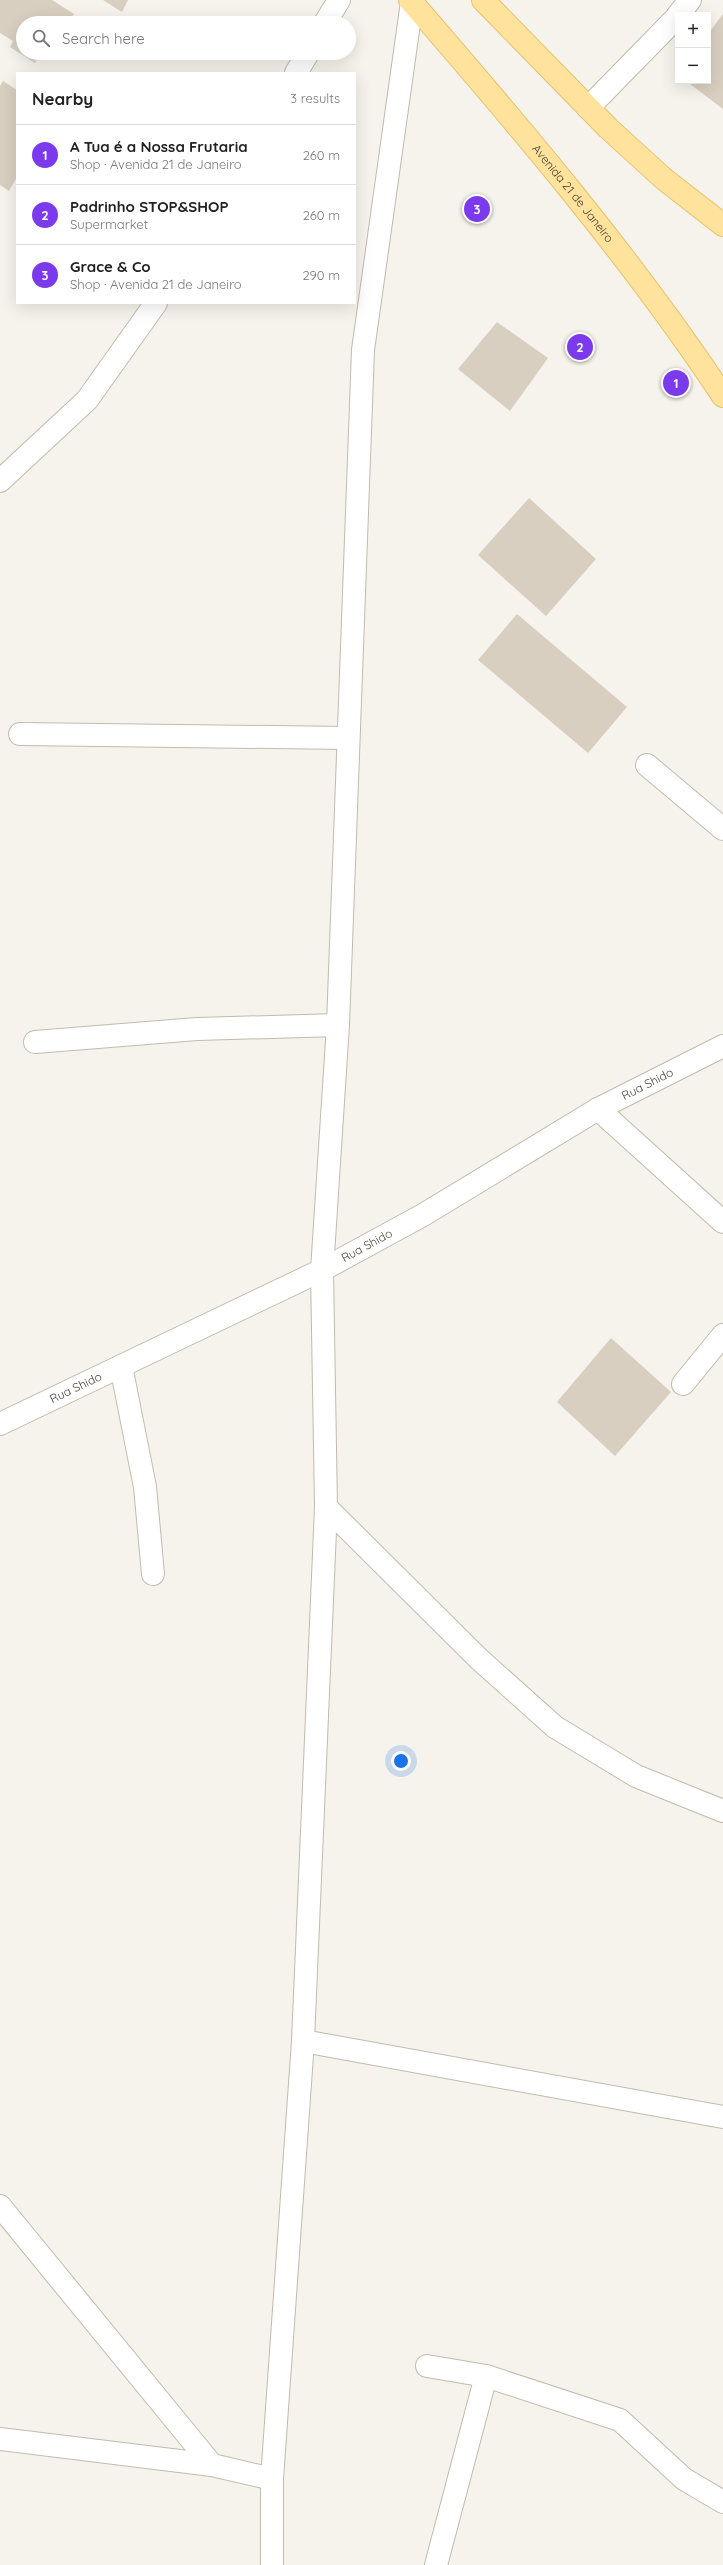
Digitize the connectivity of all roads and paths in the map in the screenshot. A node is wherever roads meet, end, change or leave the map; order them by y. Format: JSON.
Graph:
{"nodes":[{"id":1,"x":339,"y":0,"type":"edge"},
{"id":2,"x":690,"y":0,"type":"edge"},
{"id":3,"x":411,"y":1,"type":"edge"},
{"id":4,"x":485,"y":1,"type":"edge"},
{"id":5,"x":680,"y":12,"type":"edge"},
{"id":6,"x":329,"y":16,"type":"edge"},
{"id":7,"x":675,"y":18,"type":"edge"},
{"id":8,"x":304,"y":60,"type":"edge"},
{"id":9,"x":297,"y":72,"type":"edge"},
{"id":10,"x":588,"y":108,"type":"junction"},
{"id":11,"x":723,"y":225,"type":"edge"},
{"id":12,"x":155,"y":304,"type":"edge"},
{"id":13,"x":723,"y":396,"type":"edge"},
{"id":14,"x":0,"y":481,"type":"edge"},
{"id":15,"x":20,"y":734,"type":"dead end"},
{"id":16,"x":347,"y":738,"type":"junction"},
{"id":17,"x":647,"y":765,"type":"dead end"},
{"id":18,"x":723,"y":829,"type":"edge"},
{"id":19,"x":338,"y":1025,"type":"junction"},
{"id":20,"x":36,"y":1042,"type":"dead end"},
{"id":21,"x":723,"y":1046,"type":"edge"},
{"id":22,"x":598,"y":1109,"type":"junction"},
{"id":23,"x":723,"y":1222,"type":"edge"},
{"id":24,"x":322,"y":1270,"type":"junction"},
{"id":25,"x":723,"y":1335,"type":"edge"},
{"id":26,"x":121,"y":1366,"type":"junction"},
{"id":27,"x":683,"y":1384,"type":"dead end"},
{"id":28,"x":0,"y":1424,"type":"edge"},
{"id":29,"x":326,"y":1507,"type":"junction"},
{"id":30,"x":153,"y":1574,"type":"dead end"},
{"id":31,"x":723,"y":1811,"type":"edge"},
{"id":32,"x":303,"y":2041,"type":"junction"},
{"id":33,"x":723,"y":2117,"type":"edge"},
{"id":34,"x":0,"y":2206,"type":"edge"},
{"id":35,"x":427,"y":2366,"type":"dead end"},
{"id":36,"x":486,"y":2376,"type":"junction"},
{"id":37,"x":0,"y":2439,"type":"edge"},
{"id":38,"x":212,"y":2465,"type":"junction"},
{"id":39,"x":272,"y":2479,"type":"junction"},
{"id":40,"x":723,"y":2502,"type":"edge"},
{"id":41,"x":272,"y":2565,"type":"edge"},
{"id":42,"x":436,"y":2565,"type":"edge"}],
"edges":[{"from":1,"to":6,"type":"street"},
{"from":2,"to":5,"type":"street"},
{"from":3,"to":13,"type":"main road","name":"Avenida 21 de Janeiro"},
{"from":3,"to":16,"type":"street"},
{"from":4,"to":10,"type":"main road"},
{"from":7,"to":10,"type":"street"},
{"from":8,"to":9,"type":"street"},
{"from":10,"to":11,"type":"main road"},
{"from":12,"to":14,"type":"street"},
{"from":15,"to":16,"type":"street"},
{"from":16,"to":19,"type":"street"},
{"from":17,"to":18,"type":"street"},
{"from":19,"to":20,"type":"street"},
{"from":19,"to":24,"type":"street"},
{"from":21,"to":22,"type":"street","name":"Rua Shido"},
{"from":22,"to":23,"type":"street"},
{"from":22,"to":24,"type":"street","name":"Rua Shido"},
{"from":24,"to":26,"type":"street","name":"Rua Shido"},
{"from":24,"to":29,"type":"street"},
{"from":25,"to":27,"type":"street"},
{"from":26,"to":28,"type":"street","name":"Rua Shido"},
{"from":26,"to":30,"type":"street"},
{"from":29,"to":31,"type":"street"},
{"from":29,"to":32,"type":"street"},
{"from":32,"to":33,"type":"street"},
{"from":32,"to":39,"type":"street"},
{"from":34,"to":38,"type":"street"},
{"from":35,"to":36,"type":"street"},
{"from":36,"to":40,"type":"street"},
{"from":36,"to":42,"type":"street"},
{"from":37,"to":38,"type":"street"},
{"from":38,"to":39,"type":"street"},
{"from":39,"to":41,"type":"street"}]}
